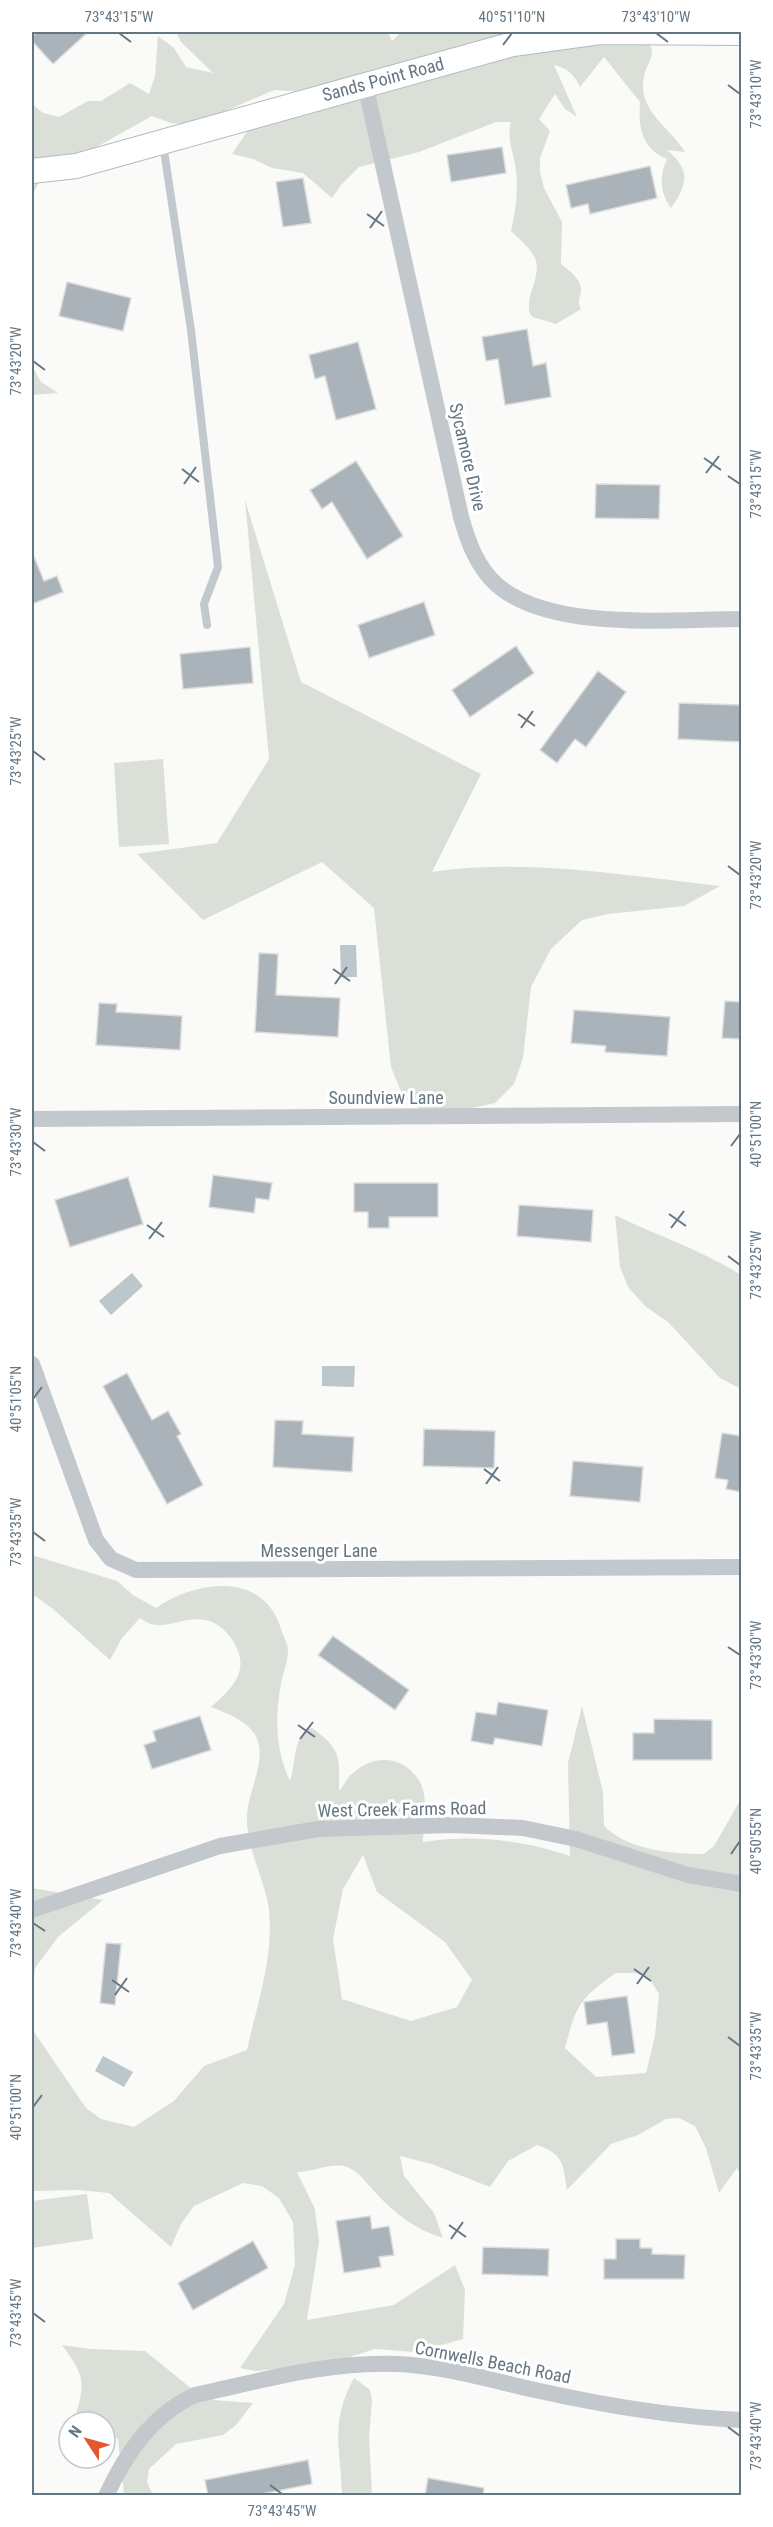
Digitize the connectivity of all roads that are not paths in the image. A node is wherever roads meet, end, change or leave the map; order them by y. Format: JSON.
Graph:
{"nodes":[{"id":1,"x":741,"y":33,"type":"edge"},
{"id":2,"x":364,"y":84,"type":"junction"},
{"id":3,"x":163,"y":141,"type":"junction"},
{"id":4,"x":32,"y":171,"type":"edge"},
{"id":5,"x":741,"y":620,"type":"edge"},
{"id":6,"x":207,"y":625,"type":"dead end"},
{"id":7,"x":741,"y":1114,"type":"edge"},
{"id":8,"x":32,"y":1119,"type":"edge"},
{"id":9,"x":32,"y":1364,"type":"edge"},
{"id":10,"x":741,"y":1567,"type":"edge"},
{"id":11,"x":741,"y":1884,"type":"edge"},
{"id":12,"x":32,"y":1910,"type":"edge"},
{"id":13,"x":741,"y":2420,"type":"edge"},
{"id":14,"x":106,"y":2496,"type":"edge"}],
"edges":[{"from":1,"to":2,"type":"main road","name":"Sands Point Road"},
{"from":2,"to":3,"type":"main road","name":"Sands Point Road"},
{"from":2,"to":5,"type":"street","name":"Sycamore Drive"},
{"from":3,"to":4,"type":"main road","name":"Sands Point Road"},
{"from":3,"to":6,"type":"lane"},
{"from":7,"to":8,"type":"street","name":"Soundview Lane"},
{"from":9,"to":10,"type":"street","name":"Messenger Lane"},
{"from":11,"to":12,"type":"street","name":"West Creek Farms Road"},
{"from":13,"to":14,"type":"street","name":"Cornwells Beach Road"}]}
